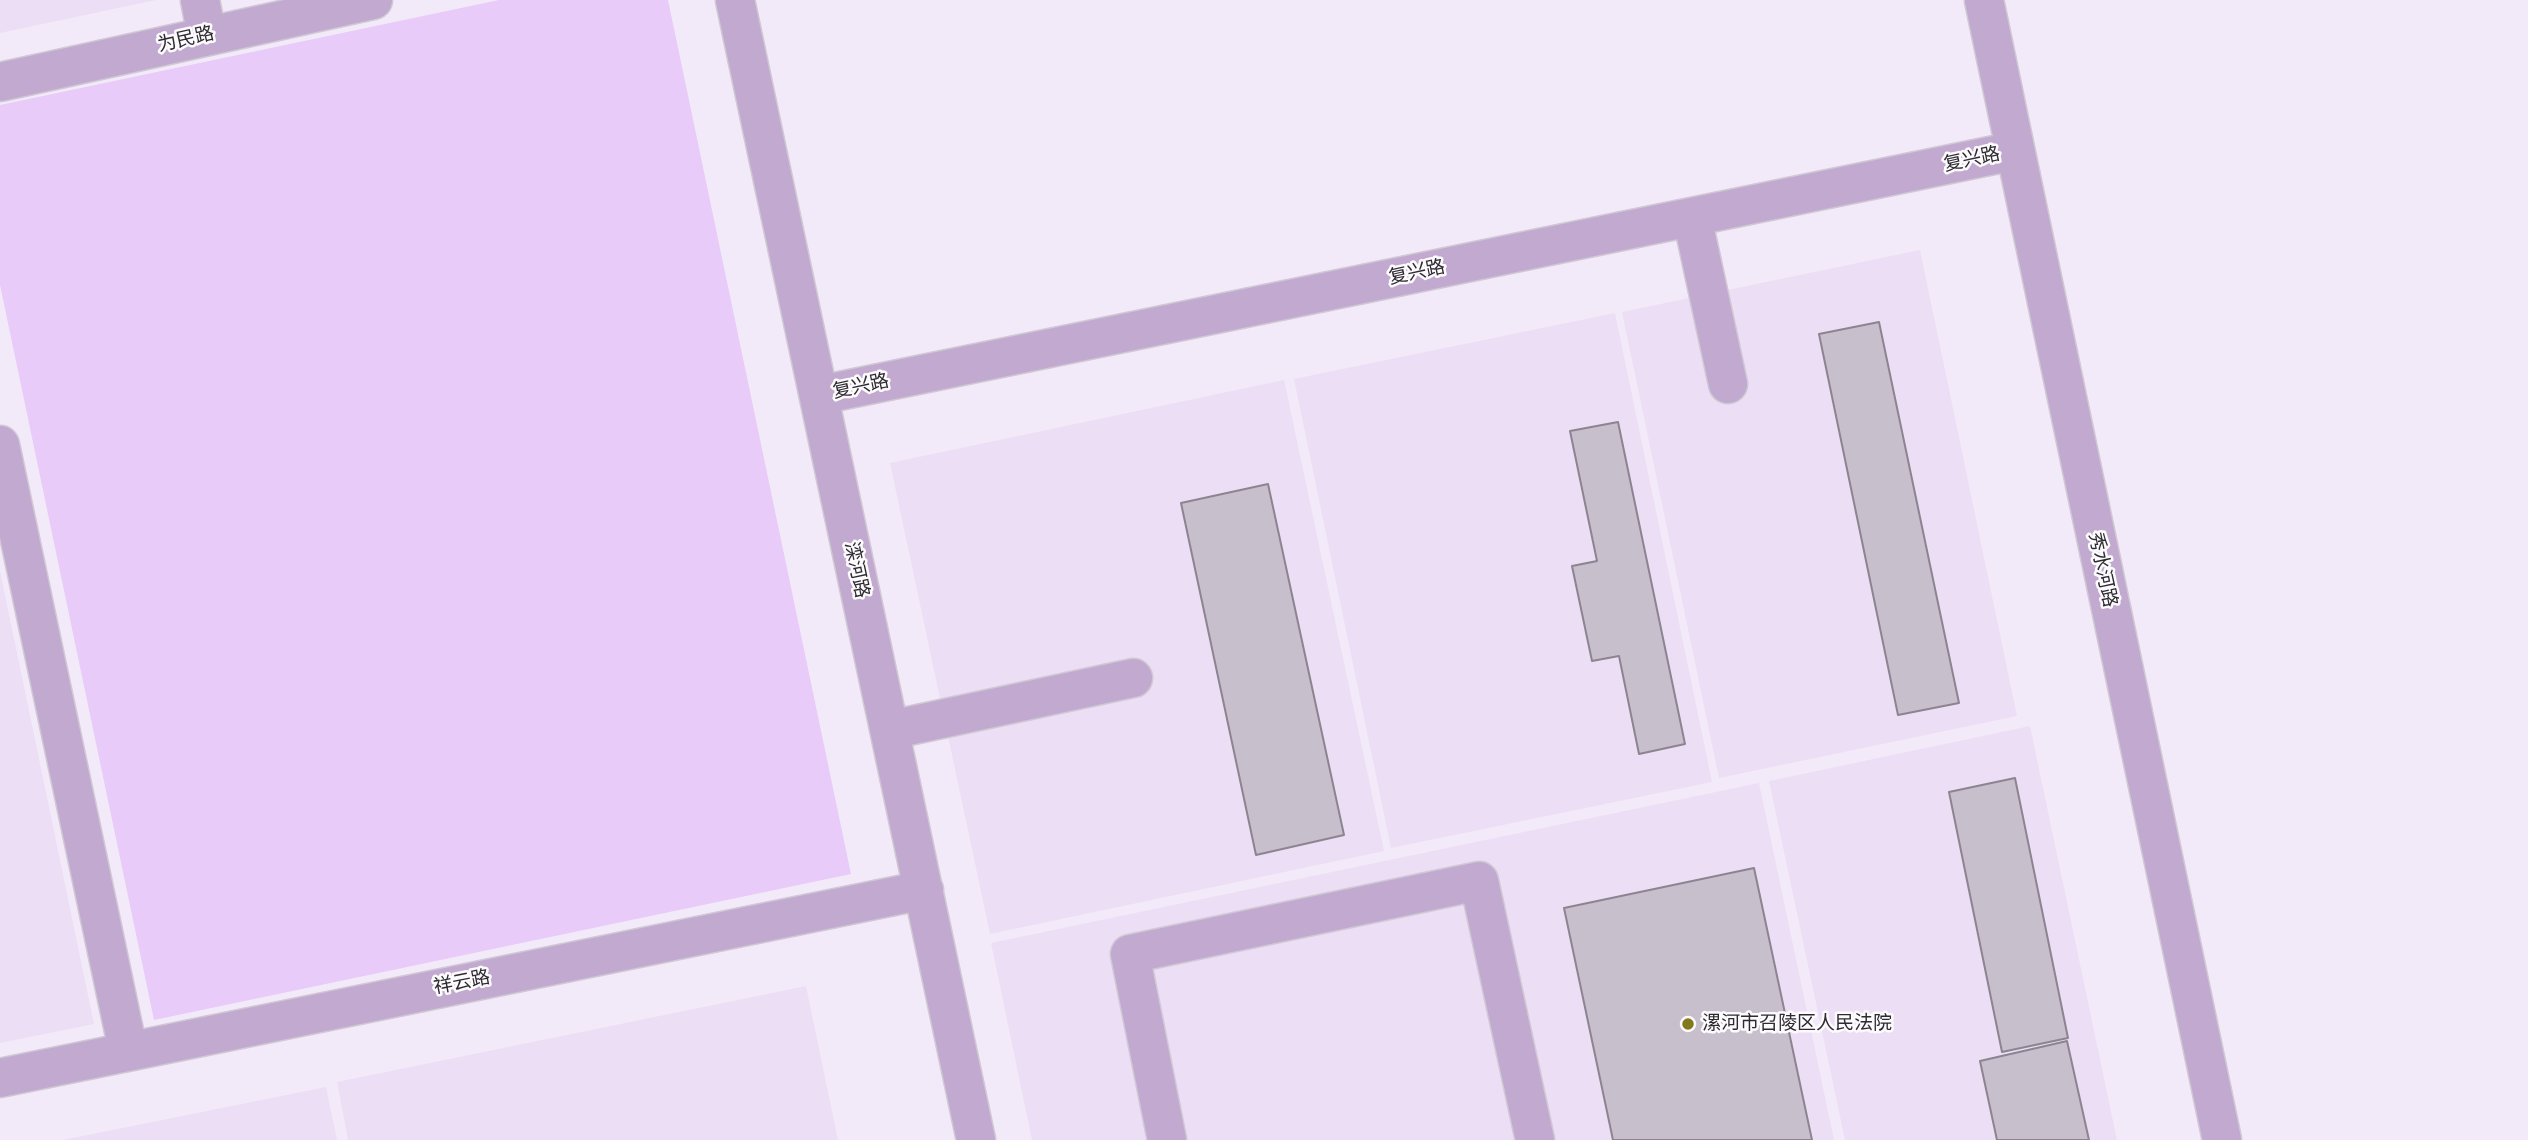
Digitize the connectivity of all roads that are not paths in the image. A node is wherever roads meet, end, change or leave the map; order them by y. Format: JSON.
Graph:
{"nodes":[{"id":1,"x":373,"y":0,"type":"edge"},
{"id":2,"x":734,"y":0,"type":"edge"},
{"id":3,"x":1983,"y":0,"type":"edge"},
{"id":4,"x":203,"y":18,"type":"edge"},
{"id":5,"x":0,"y":82,"type":"edge"},
{"id":6,"x":2014,"y":151,"type":"junction"},
{"id":7,"x":1692,"y":217,"type":"junction"},
{"id":8,"x":1728,"y":384,"type":"dead end"},
{"id":9,"x":820,"y":395,"type":"junction"},
{"id":10,"x":0,"y":445,"type":"edge"},
{"id":11,"x":1133,"y":678,"type":"dead end"},
{"id":12,"x":890,"y":730,"type":"junction"},
{"id":13,"x":924,"y":890,"type":"junction"},
{"id":14,"x":128,"y":1051,"type":"junction"},
{"id":15,"x":0,"y":1078,"type":"edge"},
{"id":16,"x":976,"y":1140,"type":"edge"},
{"id":17,"x":1167,"y":1140,"type":"edge"},
{"id":18,"x":1535,"y":1140,"type":"edge"},
{"id":19,"x":2222,"y":1140,"type":"edge"}],
"edges":[{"from":1,"to":4,"type":"street","name":"为民路"},
{"from":2,"to":9,"type":"street","name":"滦河路"},
{"from":3,"to":6,"type":"street","name":"秀水河路"},
{"from":4,"to":5,"type":"street","name":"为民路"},
{"from":6,"to":7,"type":"street","name":"复兴路"},
{"from":6,"to":19,"type":"street","name":"秀水河路"},
{"from":7,"to":8,"type":"street"},
{"from":7,"to":9,"type":"street","name":"复兴路"},
{"from":9,"to":12,"type":"street","name":"滦河路"},
{"from":10,"to":14,"type":"street"},
{"from":11,"to":12,"type":"street"},
{"from":12,"to":13,"type":"street","name":"滦河路"},
{"from":13,"to":14,"type":"street","name":"祥云路"},
{"from":13,"to":16,"type":"street","name":"滦河路"},
{"from":14,"to":15,"type":"street","name":"祥云路"},
{"from":17,"to":18,"type":"street"}]}
